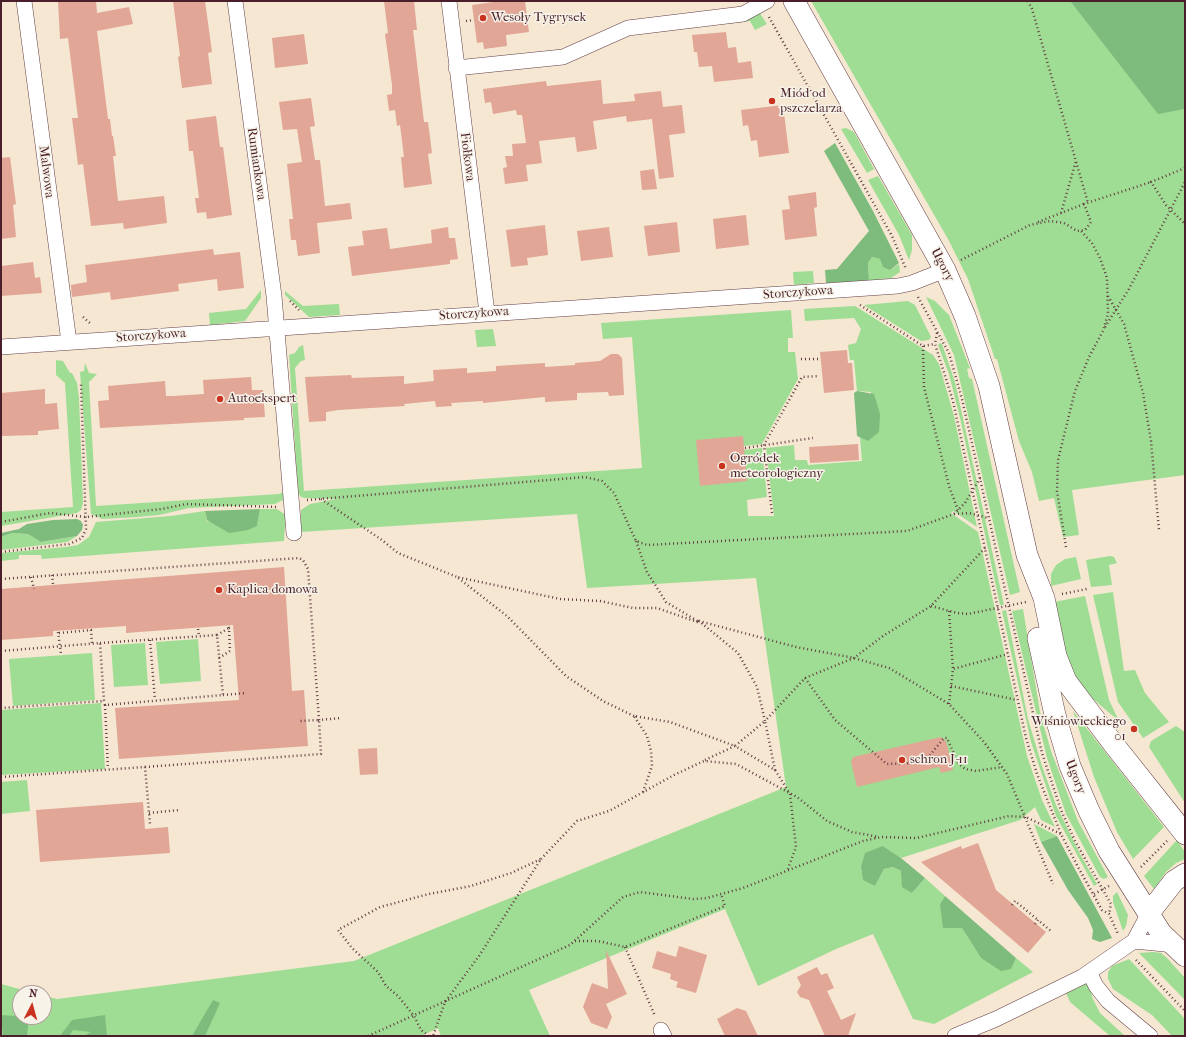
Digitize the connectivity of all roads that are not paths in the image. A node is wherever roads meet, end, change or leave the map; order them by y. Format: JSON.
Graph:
{"nodes":[{"id":1,"x":24,"y":1,"type":"edge"},
{"id":2,"x":234,"y":1,"type":"edge"},
{"id":3,"x":449,"y":1,"type":"edge"},
{"id":4,"x":794,"y":1,"type":"edge"},
{"id":5,"x":765,"y":2,"type":"edge"},
{"id":6,"x":456,"y":68,"type":"junction"},
{"id":7,"x":945,"y":270,"type":"junction"},
{"id":8,"x":487,"y":313,"type":"junction"},
{"id":9,"x":277,"y":328,"type":"junction"},
{"id":10,"x":69,"y":342,"type":"junction"},
{"id":11,"x":1,"y":347,"type":"edge"},
{"id":12,"x":294,"y":533,"type":"dead end"},
{"id":13,"x":1027,"y":555,"type":"junction"},
{"id":14,"x":1183,"y":831,"type":"edge"},
{"id":15,"x":1185,"y":874,"type":"edge"},
{"id":16,"x":1150,"y":914,"type":"junction"},
{"id":17,"x":1130,"y":943,"type":"junction"},
{"id":18,"x":1182,"y":949,"type":"edge"},
{"id":19,"x":1089,"y":972,"type":"junction"},
{"id":20,"x":954,"y":1036,"type":"edge"},
{"id":21,"x":1150,"y":1036,"type":"edge"}],
"edges":[{"from":1,"to":10,"type":"street","name":"Malwowa"},
{"from":2,"to":9,"type":"street","name":"Rumiankowa"},
{"from":3,"to":6,"type":"street","name":"Fiołkowa"},
{"from":4,"to":7,"type":"street","name":"Ugory"},
{"from":5,"to":6,"type":"street"},
{"from":6,"to":8,"type":"street","name":"Fiołkowa"},
{"from":7,"to":8,"type":"street","name":"Storczykowa"},
{"from":7,"to":13,"type":"street","name":"Ugory"},
{"from":8,"to":9,"type":"street","name":"Storczykowa"},
{"from":9,"to":10,"type":"street","name":"Storczykowa"},
{"from":9,"to":12,"type":"street","name":"Rumiankowa"},
{"from":10,"to":11,"type":"street","name":"Storczykowa"},
{"from":13,"to":14,"type":"street","name":"Ugory"},
{"from":13,"to":16,"type":"street","name":"Ugory"},
{"from":15,"to":16,"type":"street"},
{"from":16,"to":17,"type":"street"},
{"from":16,"to":18,"type":"street","name":"Ugory"},
{"from":17,"to":18,"type":"street"},
{"from":17,"to":19,"type":"street"},
{"from":19,"to":20,"type":"street"},
{"from":19,"to":21,"type":"street"}]}
